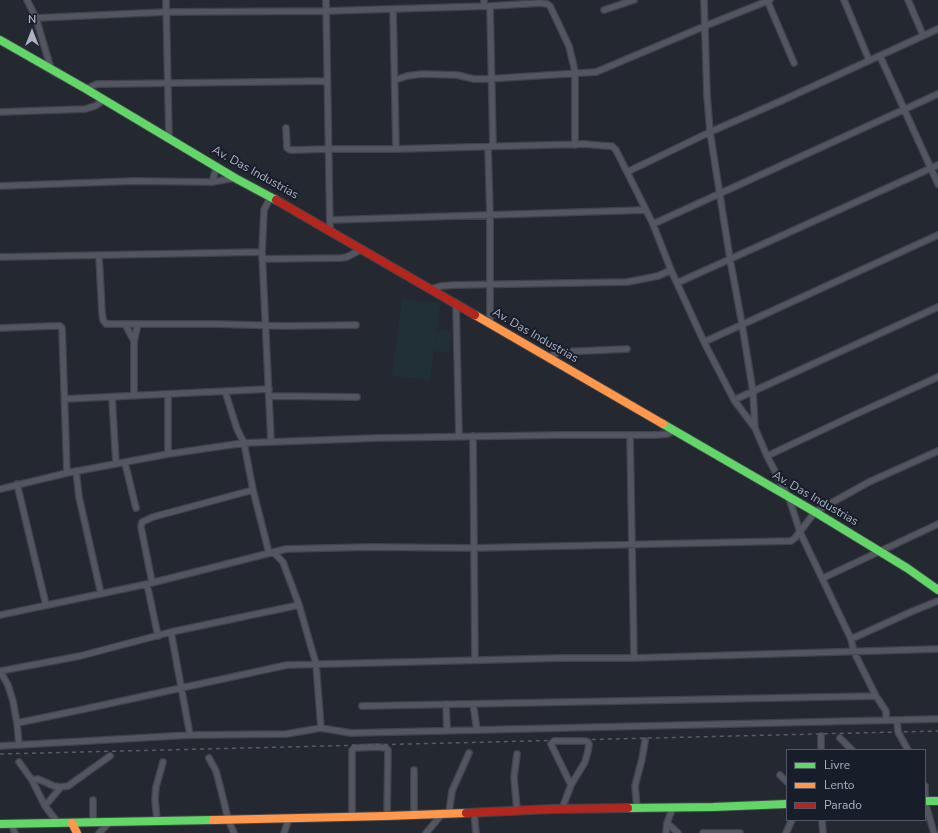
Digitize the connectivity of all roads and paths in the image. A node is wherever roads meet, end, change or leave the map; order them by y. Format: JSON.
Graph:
{"nodes":[{"id":1,"x":27,"y":0,"type":"edge"},
{"id":2,"x":166,"y":0,"type":"edge"},
{"id":3,"x":326,"y":0,"type":"edge"},
{"id":4,"x":634,"y":0,"type":"edge"},
{"id":5,"x":704,"y":0,"type":"edge"},
{"id":6,"x":768,"y":0,"type":"edge"},
{"id":7,"x":844,"y":0,"type":"edge"},
{"id":8,"x":908,"y":0,"type":"edge"},
{"id":9,"x":484,"y":3,"type":"edge"},
{"id":10,"x":490,"y":6,"type":"junction"},
{"id":11,"x":393,"y":9,"type":"junction"},
{"id":12,"x":326,"y":10,"type":"junction"},
{"id":13,"x":604,"y":10,"type":"dead end"},
{"id":14,"x":166,"y":12,"type":"junction"},
{"id":15,"x":36,"y":18,"type":"junction"},
{"id":16,"x":705,"y":26,"type":"junction"},
{"id":17,"x":938,"y":28,"type":"edge"},
{"id":18,"x":923,"y":35,"type":"junction"},
{"id":19,"x":0,"y":40,"type":"edge"},
{"id":20,"x":880,"y":56,"type":"junction"},
{"id":21,"x":869,"y":60,"type":"junction"},
{"id":22,"x":794,"y":63,"type":"dead end"},
{"id":23,"x":51,"y":69,"type":"junction"},
{"id":24,"x":395,"y":73,"type":"junction"},
{"id":25,"x":575,"y":73,"type":"junction"},
{"id":26,"x":407,"y":76,"type":"junction"},
{"id":27,"x":492,"y":78,"type":"junction"},
{"id":28,"x":395,"y":80,"type":"junction"},
{"id":29,"x":327,"y":81,"type":"junction"},
{"id":30,"x":167,"y":83,"type":"junction"},
{"id":31,"x":86,"y":89,"type":"junction"},
{"id":32,"x":938,"y":94,"type":"edge"},
{"id":33,"x":106,"y":101,"type":"junction"},
{"id":34,"x":905,"y":109,"type":"junction"},
{"id":35,"x":0,"y":112,"type":"edge"},
{"id":36,"x":286,"y":128,"type":"dead end"},
{"id":37,"x":710,"y":132,"type":"junction"},
{"id":38,"x":169,"y":138,"type":"junction"},
{"id":39,"x":575,"y":144,"type":"junction"},
{"id":40,"x":490,"y":147,"type":"junction"},
{"id":41,"x":328,"y":148,"type":"junction"},
{"id":42,"x":396,"y":149,"type":"junction"},
{"id":43,"x":938,"y":165,"type":"edge"},
{"id":44,"x":217,"y":166,"type":"junction"},
{"id":45,"x":931,"y":169,"type":"junction"},
{"id":46,"x":628,"y":172,"type":"junction"},
{"id":47,"x":235,"y":178,"type":"junction"},
{"id":48,"x":212,"y":182,"type":"junction"},
{"id":49,"x":938,"y":184,"type":"edge"},
{"id":50,"x":0,"y":186,"type":"edge"},
{"id":51,"x":719,"y":194,"type":"junction"},
{"id":52,"x":271,"y":196,"type":"junction"},
{"id":53,"x":646,"y":210,"type":"junction"},
{"id":54,"x":490,"y":215,"type":"junction"},
{"id":55,"x":330,"y":220,"type":"junction"},
{"id":56,"x":652,"y":224,"type":"junction"},
{"id":57,"x":330,"y":230,"type":"junction"},
{"id":58,"x":938,"y":235,"type":"edge"},
{"id":59,"x":362,"y":250,"type":"junction"},
{"id":60,"x":262,"y":252,"type":"junction"},
{"id":61,"x":0,"y":256,"type":"edge"},
{"id":62,"x":99,"y":256,"type":"junction"},
{"id":63,"x":262,"y":259,"type":"junction"},
{"id":64,"x":730,"y":259,"type":"junction"},
{"id":65,"x":671,"y":270,"type":"junction"},
{"id":66,"x":677,"y":283,"type":"junction"},
{"id":67,"x":490,"y":284,"type":"junction"},
{"id":68,"x":431,"y":289,"type":"junction"},
{"id":69,"x":456,"y":304,"type":"junction"},
{"id":70,"x":938,"y":306,"type":"edge"},
{"id":71,"x":125,"y":324,"type":"junction"},
{"id":72,"x":138,"y":324,"type":"junction"},
{"id":73,"x":490,"y":324,"type":"junction"},
{"id":74,"x":742,"y":324,"type":"junction"},
{"id":75,"x":265,"y":325,"type":"junction"},
{"id":76,"x":356,"y":325,"type":"dead end"},
{"id":77,"x":0,"y":328,"type":"edge"},
{"id":78,"x":134,"y":341,"type":"junction"},
{"id":79,"x":704,"y":342,"type":"junction"},
{"id":80,"x":627,"y":349,"type":"dead end"},
{"id":81,"x":549,"y":358,"type":"junction"},
{"id":82,"x":938,"y":377,"type":"edge"},
{"id":83,"x":269,"y":389,"type":"junction"},
{"id":84,"x":225,"y":391,"type":"junction"},
{"id":85,"x":754,"y":392,"type":"junction"},
{"id":86,"x":168,"y":394,"type":"junction"},
{"id":87,"x":134,"y":396,"type":"junction"},
{"id":88,"x":270,"y":396,"type":"junction"},
{"id":89,"x":112,"y":397,"type":"junction"},
{"id":90,"x":357,"y":397,"type":"dead end"},
{"id":91,"x":65,"y":399,"type":"junction"},
{"id":92,"x":734,"y":400,"type":"junction"},
{"id":93,"x":755,"y":428,"type":"junction"},
{"id":94,"x":674,"y":431,"type":"junction"},
{"id":95,"x":630,"y":435,"type":"junction"},
{"id":96,"x":473,"y":436,"type":"junction"},
{"id":97,"x":459,"y":437,"type":"junction"},
{"id":98,"x":244,"y":442,"type":"junction"},
{"id":99,"x":271,"y":442,"type":"junction"},
{"id":100,"x":938,"y":451,"type":"edge"},
{"id":101,"x":168,"y":454,"type":"junction"},
{"id":102,"x":767,"y":456,"type":"junction"},
{"id":103,"x":125,"y":463,"type":"junction"},
{"id":104,"x":116,"y":464,"type":"junction"},
{"id":105,"x":76,"y":471,"type":"junction"},
{"id":106,"x":67,"y":473,"type":"junction"},
{"id":107,"x":17,"y":484,"type":"junction"},
{"id":108,"x":1,"y":487,"type":"edge"},
{"id":109,"x":253,"y":490,"type":"junction"},
{"id":110,"x":789,"y":498,"type":"junction"},
{"id":111,"x":136,"y":508,"type":"dead end"},
{"id":112,"x":814,"y":512,"type":"junction"},
{"id":113,"x":938,"y":524,"type":"edge"},
{"id":114,"x":800,"y":532,"type":"junction"},
{"id":115,"x":632,"y":543,"type":"junction"},
{"id":116,"x":474,"y":548,"type":"junction"},
{"id":117,"x":286,"y":549,"type":"junction"},
{"id":118,"x":881,"y":552,"type":"junction"},
{"id":119,"x":272,"y":553,"type":"junction"},
{"id":120,"x":283,"y":562,"type":"junction"},
{"id":121,"x":823,"y":578,"type":"junction"},
{"id":122,"x":149,"y":583,"type":"junction"},
{"id":123,"x":938,"y":590,"type":"edge"},
{"id":124,"x":101,"y":594,"type":"junction"},
{"id":125,"x":938,"y":601,"type":"edge"},
{"id":126,"x":46,"y":605,"type":"junction"},
{"id":127,"x":299,"y":605,"type":"junction"},
{"id":128,"x":0,"y":615,"type":"edge"},
{"id":129,"x":171,"y":632,"type":"junction"},
{"id":130,"x":158,"y":636,"type":"junction"},
{"id":131,"x":851,"y":639,"type":"junction"},
{"id":132,"x":938,"y":649,"type":"edge"},
{"id":133,"x":854,"y":652,"type":"junction"},
{"id":134,"x":634,"y":658,"type":"junction"},
{"id":135,"x":475,"y":659,"type":"junction"},
{"id":136,"x":316,"y":664,"type":"junction"},
{"id":137,"x":0,"y":671,"type":"edge"},
{"id":138,"x":181,"y":688,"type":"junction"},
{"id":139,"x":876,"y":696,"type":"junction"},
{"id":140,"x":446,"y":704,"type":"junction"},
{"id":141,"x":473,"y":704,"type":"junction"},
{"id":142,"x":362,"y":706,"type":"dead end"},
{"id":143,"x":938,"y":719,"type":"edge"},
{"id":144,"x":886,"y":720,"type":"junction"},
{"id":145,"x":897,"y":720,"type":"junction"},
{"id":146,"x":17,"y":723,"type":"junction"},
{"id":147,"x":321,"y":728,"type":"junction"},
{"id":148,"x":447,"y":730,"type":"junction"},
{"id":149,"x":477,"y":730,"type":"junction"},
{"id":150,"x":190,"y":735,"type":"junction"},
{"id":151,"x":821,"y":736,"type":"dead end"},
{"id":152,"x":840,"y":738,"type":"dead end"},
{"id":153,"x":645,"y":741,"type":"dead end"},
{"id":154,"x":19,"y":745,"type":"junction"},
{"id":155,"x":0,"y":746,"type":"edge"},
{"id":156,"x":821,"y":749,"type":"edge"},
{"id":157,"x":851,"y":749,"type":"edge"},
{"id":158,"x":907,"y":749,"type":"edge"},
{"id":159,"x":469,"y":753,"type":"dead end"},
{"id":160,"x":517,"y":754,"type":"dead end"},
{"id":161,"x":110,"y":756,"type":"dead end"},
{"id":162,"x":210,"y":758,"type":"dead end"},
{"id":163,"x":19,"y":762,"type":"dead end"},
{"id":164,"x":162,"y":762,"type":"dead end"},
{"id":165,"x":414,"y":770,"type":"dead end"},
{"id":166,"x":780,"y":775,"type":"dead end"},
{"id":167,"x":32,"y":780,"type":"junction"},
{"id":168,"x":786,"y":781,"type":"edge"},
{"id":169,"x":571,"y":785,"type":"junction"},
{"id":170,"x":61,"y":787,"type":"junction"},
{"id":171,"x":93,"y":800,"type":"dead end"},
{"id":172,"x":938,"y":801,"type":"edge"},
{"id":173,"x":926,"y":802,"type":"edge"},
{"id":174,"x":786,"y":804,"type":"edge"},
{"id":175,"x":926,"y":805,"type":"edge"},
{"id":176,"x":45,"y":806,"type":"junction"},
{"id":177,"x":673,"y":807,"type":"junction"},
{"id":178,"x":637,"y":808,"type":"junction"},
{"id":179,"x":562,"y":809,"type":"junction"},
{"id":180,"x":517,"y":810,"type":"junction"},
{"id":181,"x":474,"y":812,"type":"junction"},
{"id":182,"x":446,"y":813,"type":"junction"},
{"id":183,"x":414,"y":814,"type":"junction"},
{"id":184,"x":387,"y":816,"type":"junction"},
{"id":185,"x":352,"y":817,"type":"junction"},
{"id":186,"x":289,"y":818,"type":"junction"},
{"id":187,"x":228,"y":819,"type":"junction"},
{"id":188,"x":157,"y":820,"type":"junction"},
{"id":189,"x":792,"y":821,"type":"edge"},
{"id":190,"x":822,"y":821,"type":"edge"},
{"id":191,"x":72,"y":822,"type":"junction"},
{"id":192,"x":93,"y":822,"type":"junction"},
{"id":193,"x":110,"y":822,"type":"junction"},
{"id":194,"x":10,"y":823,"type":"junction"},
{"id":195,"x":58,"y":823,"type":"junction"},
{"id":196,"x":667,"y":823,"type":"junction"},
{"id":197,"x":0,"y":824,"type":"edge"},
{"id":198,"x":15,"y":833,"type":"edge"},
{"id":199,"x":77,"y":833,"type":"edge"},
{"id":200,"x":99,"y":833,"type":"edge"},
{"id":201,"x":234,"y":833,"type":"edge"},
{"id":202,"x":284,"y":833,"type":"edge"},
{"id":203,"x":426,"y":833,"type":"edge"},
{"id":204,"x":476,"y":833,"type":"edge"},
{"id":205,"x":666,"y":833,"type":"edge"},
{"id":206,"x":678,"y":833,"type":"edge"},
{"id":207,"x":703,"y":833,"type":"edge"},
{"id":208,"x":740,"y":833,"type":"edge"},
{"id":209,"x":786,"y":833,"type":"edge"},
{"id":210,"x":823,"y":833,"type":"edge"},
{"id":211,"x":934,"y":833,"type":"edge"}],
"edges":[{"from":1,"to":15,"type":"street"},
{"from":2,"to":14,"type":"street"},
{"from":3,"to":12,"type":"street"},
{"from":4,"to":13,"type":"street"},
{"from":5,"to":16,"type":"street"},
{"from":6,"to":16,"type":"street"},
{"from":6,"to":22,"type":"street"},
{"from":7,"to":21,"type":"street"},
{"from":8,"to":18,"type":"street"},
{"from":9,"to":10,"type":"street"},
{"from":9,"to":11,"type":"street"},
{"from":10,"to":25,"type":"street"},
{"from":10,"to":27,"type":"street"},
{"from":11,"to":12,"type":"street"},
{"from":11,"to":24,"type":"street"},
{"from":12,"to":14,"type":"street"},
{"from":12,"to":29,"type":"street"},
{"from":14,"to":15,"type":"street"},
{"from":14,"to":30,"type":"street"},
{"from":15,"to":23,"type":"street"},
{"from":16,"to":25,"type":"street"},
{"from":16,"to":37,"type":"street"},
{"from":17,"to":18,"type":"street"},
{"from":18,"to":20,"type":"street"},
{"from":19,"to":23,"type":"main road"},
{"from":20,"to":21,"type":"street"},
{"from":20,"to":34,"type":"street"},
{"from":21,"to":37,"type":"street"},
{"from":23,"to":31,"type":"main road"},
{"from":24,"to":26,"type":"street"},
{"from":24,"to":28,"type":"street"},
{"from":25,"to":27,"type":"street"},
{"from":25,"to":39,"type":"street"},
{"from":26,"to":27,"type":"street"},
{"from":26,"to":28,"type":"street"},
{"from":27,"to":40,"type":"street"},
{"from":28,"to":42,"type":"street"},
{"from":29,"to":30,"type":"street"},
{"from":29,"to":41,"type":"street"},
{"from":30,"to":31,"type":"street"},
{"from":30,"to":38,"type":"street"},
{"from":31,"to":33,"type":"main road"},
{"from":32,"to":34,"type":"street"},
{"from":33,"to":35,"type":"street"},
{"from":33,"to":38,"type":"main road","name":"Av. Das Industrias"},
{"from":34,"to":45,"type":"street"},
{"from":34,"to":51,"type":"street"},
{"from":36,"to":41,"type":"street"},
{"from":37,"to":46,"type":"street"},
{"from":37,"to":51,"type":"street"},
{"from":38,"to":44,"type":"main road","name":"Av. Das Industrias"},
{"from":39,"to":40,"type":"street"},
{"from":39,"to":46,"type":"street"},
{"from":40,"to":42,"type":"street"},
{"from":40,"to":54,"type":"street"},
{"from":41,"to":42,"type":"street"},
{"from":41,"to":55,"type":"street"},
{"from":43,"to":45,"type":"street"},
{"from":44,"to":47,"type":"main road","name":"Av. Das Industrias"},
{"from":44,"to":48,"type":"street"},
{"from":45,"to":49,"type":"street"},
{"from":45,"to":64,"type":"street"},
{"from":46,"to":53,"type":"street"},
{"from":47,"to":48,"type":"street"},
{"from":47,"to":52,"type":"main road","name":"Av. Das Industrias"},
{"from":48,"to":50,"type":"street"},
{"from":51,"to":56,"type":"street"},
{"from":51,"to":64,"type":"street"},
{"from":52,"to":57,"type":"main road","name":"Av. Das Industrias"},
{"from":52,"to":60,"type":"street"},
{"from":53,"to":54,"type":"street"},
{"from":53,"to":56,"type":"street"},
{"from":54,"to":55,"type":"street"},
{"from":54,"to":67,"type":"street"},
{"from":55,"to":57,"type":"street"},
{"from":56,"to":65,"type":"street"},
{"from":57,"to":59,"type":"main road","name":"Av. Das Industrias"},
{"from":58,"to":74,"type":"street"},
{"from":59,"to":63,"type":"street"},
{"from":59,"to":68,"type":"main road","name":"Av. Das Industrias"},
{"from":60,"to":62,"type":"street"},
{"from":60,"to":63,"type":"street"},
{"from":61,"to":62,"type":"street"},
{"from":62,"to":71,"type":"street"},
{"from":63,"to":75,"type":"street"},
{"from":64,"to":66,"type":"street"},
{"from":64,"to":74,"type":"street"},
{"from":65,"to":66,"type":"street"},
{"from":65,"to":67,"type":"street"},
{"from":66,"to":79,"type":"street"},
{"from":67,"to":68,"type":"street"},
{"from":67,"to":73,"type":"street"},
{"from":68,"to":69,"type":"main road","name":"Av. Das Industrias"},
{"from":69,"to":73,"type":"main road","name":"Av. Das Industrias"},
{"from":69,"to":97,"type":"street"},
{"from":70,"to":85,"type":"street"},
{"from":71,"to":72,"type":"street"},
{"from":71,"to":78,"type":"street"},
{"from":72,"to":75,"type":"street"},
{"from":72,"to":78,"type":"street"},
{"from":73,"to":81,"type":"main road","name":"Av. Das Industrias"},
{"from":74,"to":79,"type":"street"},
{"from":74,"to":85,"type":"street"},
{"from":75,"to":76,"type":"street"},
{"from":75,"to":83,"type":"street"},
{"from":77,"to":91,"type":"street"},
{"from":78,"to":87,"type":"street"},
{"from":79,"to":92,"type":"street"},
{"from":80,"to":81,"type":"street"},
{"from":81,"to":94,"type":"main road","name":"Av. Das Industrias"},
{"from":82,"to":102,"type":"street"},
{"from":83,"to":84,"type":"street"},
{"from":83,"to":88,"type":"street"},
{"from":84,"to":86,"type":"street"},
{"from":84,"to":98,"type":"street"},
{"from":85,"to":92,"type":"street"},
{"from":85,"to":93,"type":"street"},
{"from":86,"to":87,"type":"street"},
{"from":86,"to":101,"type":"street"},
{"from":87,"to":89,"type":"street"},
{"from":88,"to":90,"type":"street"},
{"from":88,"to":99,"type":"street"},
{"from":89,"to":91,"type":"street"},
{"from":89,"to":104,"type":"street"},
{"from":91,"to":106,"type":"street"},
{"from":92,"to":93,"type":"street"},
{"from":93,"to":102,"type":"street"},
{"from":94,"to":95,"type":"street"},
{"from":94,"to":110,"type":"main road","name":"Av. Das Industrias"},
{"from":95,"to":96,"type":"street"},
{"from":95,"to":115,"type":"street"},
{"from":96,"to":97,"type":"street"},
{"from":96,"to":116,"type":"street"},
{"from":97,"to":99,"type":"street"},
{"from":98,"to":99,"type":"street"},
{"from":98,"to":101,"type":"street"},
{"from":98,"to":109,"type":"street"},
{"from":100,"to":112,"type":"street"},
{"from":101,"to":103,"type":"street"},
{"from":102,"to":110,"type":"street"},
{"from":103,"to":104,"type":"street"},
{"from":103,"to":111,"type":"street"},
{"from":104,"to":105,"type":"street"},
{"from":105,"to":106,"type":"street"},
{"from":105,"to":124,"type":"street"},
{"from":106,"to":107,"type":"street"},
{"from":107,"to":108,"type":"street"},
{"from":107,"to":126,"type":"street"},
{"from":109,"to":119,"type":"street"},
{"from":109,"to":122,"type":"street"},
{"from":110,"to":112,"type":"main road","name":"Av. Das Industrias"},
{"from":110,"to":114,"type":"street"},
{"from":112,"to":114,"type":"street"},
{"from":112,"to":118,"type":"main road","name":"Av. Das Industrias"},
{"from":113,"to":118,"type":"street"},
{"from":114,"to":115,"type":"street"},
{"from":114,"to":121,"type":"street"},
{"from":115,"to":116,"type":"street"},
{"from":115,"to":134,"type":"street"},
{"from":116,"to":117,"type":"street"},
{"from":116,"to":135,"type":"street"},
{"from":117,"to":119,"type":"street"},
{"from":117,"to":120,"type":"street"},
{"from":118,"to":121,"type":"street"},
{"from":118,"to":123,"type":"main road","name":"Av. Das Industrias"},
{"from":119,"to":120,"type":"street"},
{"from":119,"to":122,"type":"street"},
{"from":120,"to":127,"type":"street"},
{"from":121,"to":131,"type":"street"},
{"from":122,"to":124,"type":"street"},
{"from":122,"to":130,"type":"street"},
{"from":124,"to":126,"type":"street"},
{"from":125,"to":131,"type":"street"},
{"from":126,"to":128,"type":"street"},
{"from":127,"to":129,"type":"street"},
{"from":127,"to":136,"type":"street"},
{"from":129,"to":130,"type":"street"},
{"from":129,"to":138,"type":"street"},
{"from":130,"to":137,"type":"street"},
{"from":131,"to":133,"type":"street"},
{"from":132,"to":133,"type":"street"},
{"from":133,"to":134,"type":"street"},
{"from":133,"to":139,"type":"street"},
{"from":134,"to":135,"type":"street"},
{"from":135,"to":136,"type":"street"},
{"from":136,"to":138,"type":"street"},
{"from":136,"to":147,"type":"street"},
{"from":137,"to":146,"type":"street"},
{"from":138,"to":146,"type":"street"},
{"from":138,"to":150,"type":"street"},
{"from":139,"to":141,"type":"street"},
{"from":139,"to":144,"type":"street"},
{"from":140,"to":141,"type":"street"},
{"from":140,"to":142,"type":"street"},
{"from":140,"to":148,"type":"street"},
{"from":141,"to":149,"type":"street"},
{"from":143,"to":145,"type":"street"},
{"from":144,"to":145,"type":"street"},
{"from":144,"to":149,"type":"street"},
{"from":145,"to":158,"type":"street"},
{"from":146,"to":154,"type":"street"},
{"from":147,"to":148,"type":"street"},
{"from":147,"to":150,"type":"street"},
{"from":148,"to":149,"type":"street"},
{"from":150,"to":154,"type":"street"},
{"from":151,"to":156,"type":"street"},
{"from":152,"to":157,"type":"street"},
{"from":153,"to":178,"type":"street"},
{"from":154,"to":155,"type":"street"},
{"from":159,"to":182,"type":"street"},
{"from":160,"to":180,"type":"street"},
{"from":161,"to":170,"type":"street"},
{"from":162,"to":187,"type":"street"},
{"from":163,"to":167,"type":"street"},
{"from":164,"to":188,"type":"street"},
{"from":165,"to":183,"type":"street"},
{"from":166,"to":168,"type":"street"},
{"from":167,"to":170,"type":"street"},
{"from":167,"to":176,"type":"street"},
{"from":169,"to":169,"type":"street"},
{"from":169,"to":179,"type":"street"},
{"from":170,"to":176,"type":"street"},
{"from":171,"to":192,"type":"street"},
{"from":172,"to":173,"type":"main road"},
{"from":174,"to":177,"type":"main road"},
{"from":175,"to":211,"type":"street"},
{"from":176,"to":195,"type":"street"},
{"from":177,"to":178,"type":"main road"},
{"from":177,"to":196,"type":"street"},
{"from":178,"to":179,"type":"main road"},
{"from":179,"to":180,"type":"main road"},
{"from":180,"to":181,"type":"main road"},
{"from":181,"to":182,"type":"main road"},
{"from":181,"to":204,"type":"street"},
{"from":182,"to":183,"type":"main road"},
{"from":182,"to":203,"type":"street"},
{"from":183,"to":184,"type":"main road"},
{"from":184,"to":185,"type":"main road"},
{"from":184,"to":185,"type":"street"},
{"from":185,"to":186,"type":"main road"},
{"from":186,"to":187,"type":"main road"},
{"from":186,"to":202,"type":"street"},
{"from":187,"to":188,"type":"main road"},
{"from":187,"to":201,"type":"street"},
{"from":188,"to":193,"type":"main road"},
{"from":189,"to":209,"type":"street"},
{"from":190,"to":210,"type":"street"},
{"from":191,"to":192,"type":"main road"},
{"from":191,"to":195,"type":"main road"},
{"from":191,"to":199,"type":"main road"},
{"from":192,"to":193,"type":"main road"},
{"from":193,"to":200,"type":"street"},
{"from":194,"to":195,"type":"main road"},
{"from":194,"to":197,"type":"main road"},
{"from":194,"to":198,"type":"street"},
{"from":196,"to":205,"type":"street"},
{"from":196,"to":206,"type":"street"},
{"from":207,"to":208,"type":"street"}]}
